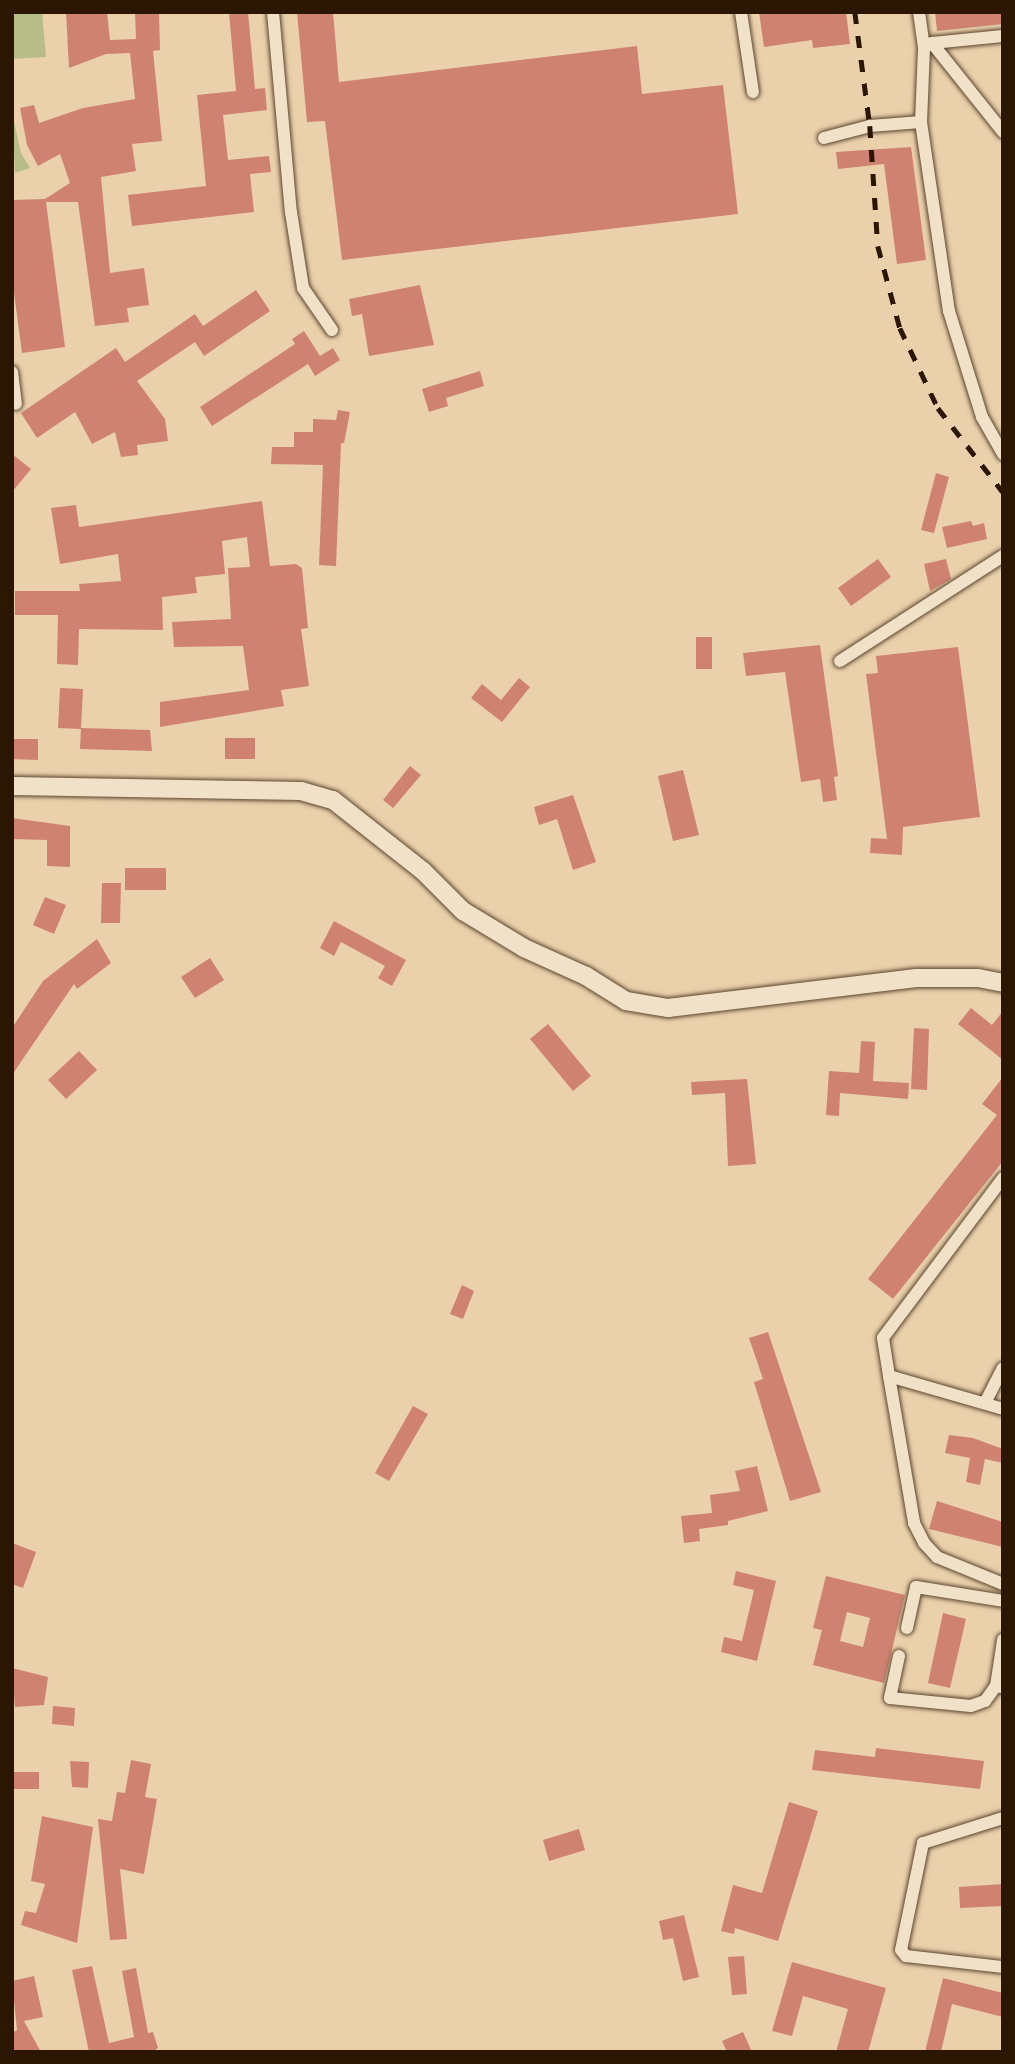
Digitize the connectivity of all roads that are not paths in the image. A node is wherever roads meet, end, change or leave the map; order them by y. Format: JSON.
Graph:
{"nodes":[{"id":1,"x":273,"y":12,"type":"edge"},
{"id":2,"x":741,"y":12,"type":"edge"},
{"id":3,"x":919,"y":12,"type":"edge"},
{"id":4,"x":1003,"y":36,"type":"edge"},
{"id":5,"x":928,"y":46,"type":"junction"},
{"id":6,"x":753,"y":92,"type":"dead end"},
{"id":7,"x":921,"y":122,"type":"junction"},
{"id":8,"x":1003,"y":132,"type":"edge"},
{"id":9,"x":824,"y":138,"type":"dead end"},
{"id":10,"x":332,"y":330,"type":"dead end"},
{"id":11,"x":12,"y":372,"type":"edge"},
{"id":12,"x":16,"y":404,"type":"dead end"},
{"id":13,"x":1003,"y":454,"type":"edge"},
{"id":14,"x":1003,"y":556,"type":"edge"},
{"id":15,"x":840,"y":661,"type":"dead end"},
{"id":16,"x":12,"y":786,"type":"edge"},
{"id":17,"x":1003,"y":983,"type":"edge"},
{"id":18,"x":1003,"y":1178,"type":"edge"},
{"id":19,"x":1003,"y":1368,"type":"edge"},
{"id":20,"x":889,"y":1376,"type":"junction"},
{"id":21,"x":985,"y":1403,"type":"junction"},
{"id":22,"x":1003,"y":1409,"type":"edge"},
{"id":23,"x":1003,"y":1584,"type":"edge"},
{"id":24,"x":1003,"y":1601,"type":"edge"},
{"id":25,"x":907,"y":1628,"type":"dead end"},
{"id":26,"x":1003,"y":1640,"type":"edge"},
{"id":27,"x":899,"y":1656,"type":"dead end"},
{"id":28,"x":999,"y":1687,"type":"edge"},
{"id":29,"x":1003,"y":1818,"type":"edge"},
{"id":30,"x":1003,"y":1967,"type":"edge"}],
"edges":[{"from":1,"to":10,"type":"street"},
{"from":2,"to":6,"type":"street"},
{"from":3,"to":5,"type":"street"},
{"from":4,"to":5,"type":"street"},
{"from":5,"to":7,"type":"street"},
{"from":5,"to":8,"type":"street"},
{"from":7,"to":9,"type":"street"},
{"from":7,"to":13,"type":"street"},
{"from":11,"to":12,"type":"street"},
{"from":14,"to":15,"type":"street"},
{"from":16,"to":17,"type":"street"},
{"from":18,"to":20,"type":"street"},
{"from":19,"to":21,"type":"street"},
{"from":20,"to":21,"type":"street"},
{"from":20,"to":23,"type":"street"},
{"from":21,"to":22,"type":"street"},
{"from":24,"to":25,"type":"street"},
{"from":26,"to":28,"type":"street"},
{"from":27,"to":28,"type":"street"},
{"from":29,"to":30,"type":"street"}]}
